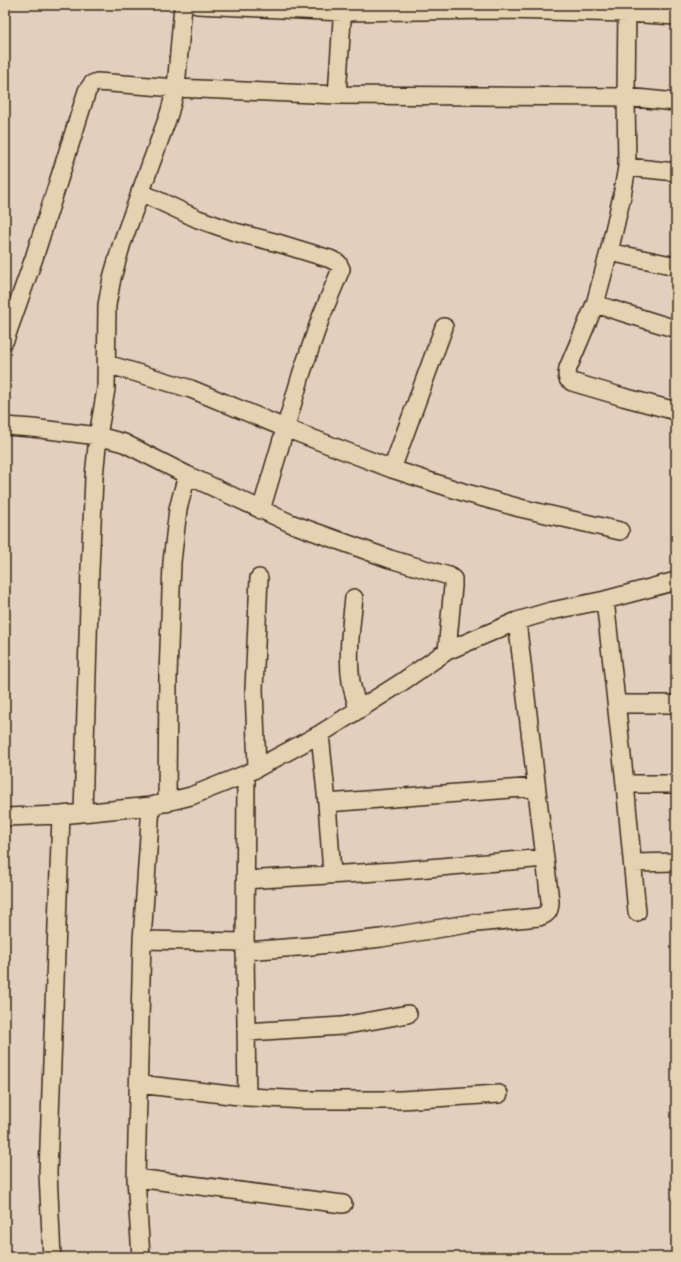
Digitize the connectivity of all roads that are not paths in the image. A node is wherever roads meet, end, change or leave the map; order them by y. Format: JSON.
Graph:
{"nodes":[{"id":1,"x":183,"y":5,"type":"edge"},
{"id":2,"x":197,"y":5,"type":"edge"},
{"id":3,"x":343,"y":8,"type":"edge"},
{"id":4,"x":627,"y":9,"type":"edge"},
{"id":5,"x":676,"y":16,"type":"edge"},
{"id":6,"x":176,"y":88,"type":"junction"},
{"id":7,"x":337,"y":95,"type":"junction"},
{"id":8,"x":626,"y":98,"type":"junction"},
{"id":9,"x":676,"y":102,"type":"edge"},
{"id":10,"x":627,"y":167,"type":"junction"},
{"id":11,"x":676,"y":172,"type":"edge"},
{"id":12,"x":140,"y":192,"type":"junction"},
{"id":13,"x":609,"y":252,"type":"junction"},
{"id":14,"x":676,"y":266,"type":"edge"},
{"id":15,"x":595,"y":304,"type":"junction"},
{"id":16,"x":444,"y":327,"type":"dead end"},
{"id":17,"x":676,"y":329,"type":"edge"},
{"id":18,"x":5,"y":340,"type":"edge"},
{"id":19,"x":107,"y":364,"type":"junction"},
{"id":20,"x":676,"y":411,"type":"edge"},
{"id":21,"x":5,"y":426,"type":"edge"},
{"id":22,"x":285,"y":428,"type":"junction"},
{"id":23,"x":98,"y":436,"type":"junction"},
{"id":24,"x":392,"y":469,"type":"junction"},
{"id":25,"x":187,"y":475,"type":"junction"},
{"id":26,"x":261,"y":510,"type":"junction"},
{"id":27,"x":620,"y":531,"type":"dead end"},
{"id":28,"x":259,"y":578,"type":"dead end"},
{"id":29,"x":676,"y":581,"type":"edge"},
{"id":30,"x":354,"y":598,"type":"dead end"},
{"id":31,"x":605,"y":600,"type":"junction"},
{"id":32,"x":517,"y":622,"type":"junction"},
{"id":33,"x":446,"y":651,"type":"junction"},
{"id":34,"x":617,"y":704,"type":"junction"},
{"id":35,"x":676,"y":704,"type":"edge"},
{"id":36,"x":358,"y":710,"type":"junction"},
{"id":37,"x":320,"y":734,"type":"junction"},
{"id":38,"x":251,"y":771,"type":"junction"},
{"id":39,"x":625,"y":784,"type":"junction"},
{"id":40,"x":676,"y":784,"type":"edge"},
{"id":41,"x":536,"y":787,"type":"junction"},
{"id":42,"x":327,"y":803,"type":"junction"},
{"id":43,"x":159,"y":804,"type":"junction"},
{"id":44,"x":83,"y":813,"type":"junction"},
{"id":45,"x":61,"y":815,"type":"junction"},
{"id":46,"x":5,"y":817,"type":"edge"},
{"id":47,"x":545,"y":858,"type":"junction"},
{"id":48,"x":676,"y":862,"type":"edge"},
{"id":49,"x":633,"y":863,"type":"junction"},
{"id":50,"x":332,"y":874,"type":"junction"},
{"id":51,"x":246,"y":880,"type":"junction"},
{"id":52,"x":637,"y":912,"type":"dead end"},
{"id":53,"x":142,"y":940,"type":"junction"},
{"id":54,"x":245,"y":946,"type":"junction"},
{"id":55,"x":408,"y":1014,"type":"dead end"},
{"id":56,"x":247,"y":1032,"type":"junction"},
{"id":57,"x":139,"y":1084,"type":"junction"},
{"id":58,"x":499,"y":1094,"type":"dead end"},
{"id":59,"x":247,"y":1097,"type":"junction"},
{"id":60,"x":136,"y":1178,"type":"junction"},
{"id":61,"x":343,"y":1204,"type":"dead end"},
{"id":62,"x":52,"y":1257,"type":"edge"},
{"id":63,"x":141,"y":1257,"type":"edge"}],
"edges":[{"from":1,"to":6,"type":"street"},
{"from":2,"to":3,"type":"street"},
{"from":3,"to":4,"type":"street"},
{"from":3,"to":7,"type":"street"},
{"from":4,"to":5,"type":"street"},
{"from":4,"to":8,"type":"street"},
{"from":6,"to":7,"type":"street"},
{"from":6,"to":12,"type":"street"},
{"from":6,"to":18,"type":"street"},
{"from":7,"to":8,"type":"street"},
{"from":8,"to":9,"type":"street"},
{"from":8,"to":10,"type":"street"},
{"from":10,"to":11,"type":"street"},
{"from":10,"to":13,"type":"street"},
{"from":12,"to":19,"type":"street"},
{"from":12,"to":22,"type":"street"},
{"from":13,"to":14,"type":"street"},
{"from":13,"to":15,"type":"street"},
{"from":15,"to":17,"type":"street"},
{"from":15,"to":20,"type":"street"},
{"from":16,"to":24,"type":"street"},
{"from":19,"to":22,"type":"street"},
{"from":19,"to":23,"type":"street"},
{"from":21,"to":23,"type":"street"},
{"from":22,"to":24,"type":"street"},
{"from":22,"to":26,"type":"street"},
{"from":23,"to":25,"type":"street"},
{"from":23,"to":44,"type":"street"},
{"from":24,"to":27,"type":"street"},
{"from":25,"to":26,"type":"street"},
{"from":25,"to":43,"type":"street"},
{"from":26,"to":33,"type":"street"},
{"from":28,"to":38,"type":"street"},
{"from":29,"to":31,"type":"street"},
{"from":30,"to":36,"type":"street"},
{"from":31,"to":32,"type":"street"},
{"from":31,"to":34,"type":"street"},
{"from":32,"to":33,"type":"street"},
{"from":32,"to":41,"type":"street"},
{"from":33,"to":36,"type":"street"},
{"from":34,"to":35,"type":"street"},
{"from":34,"to":39,"type":"street"},
{"from":36,"to":37,"type":"street"},
{"from":37,"to":38,"type":"street"},
{"from":37,"to":42,"type":"street"},
{"from":38,"to":43,"type":"street"},
{"from":38,"to":51,"type":"street"},
{"from":39,"to":40,"type":"street"},
{"from":39,"to":49,"type":"street"},
{"from":41,"to":42,"type":"street"},
{"from":41,"to":47,"type":"street"},
{"from":42,"to":50,"type":"street"},
{"from":43,"to":44,"type":"street"},
{"from":43,"to":53,"type":"street"},
{"from":44,"to":45,"type":"street"},
{"from":45,"to":46,"type":"street"},
{"from":45,"to":62,"type":"street"},
{"from":47,"to":50,"type":"street"},
{"from":47,"to":54,"type":"street"},
{"from":48,"to":49,"type":"street"},
{"from":49,"to":52,"type":"street"},
{"from":50,"to":51,"type":"street"},
{"from":51,"to":54,"type":"street"},
{"from":53,"to":54,"type":"street"},
{"from":53,"to":57,"type":"street"},
{"from":54,"to":56,"type":"street"},
{"from":55,"to":56,"type":"street"},
{"from":56,"to":59,"type":"street"},
{"from":57,"to":59,"type":"street"},
{"from":57,"to":60,"type":"street"},
{"from":58,"to":59,"type":"street"},
{"from":60,"to":61,"type":"street"},
{"from":60,"to":63,"type":"street"}]}
